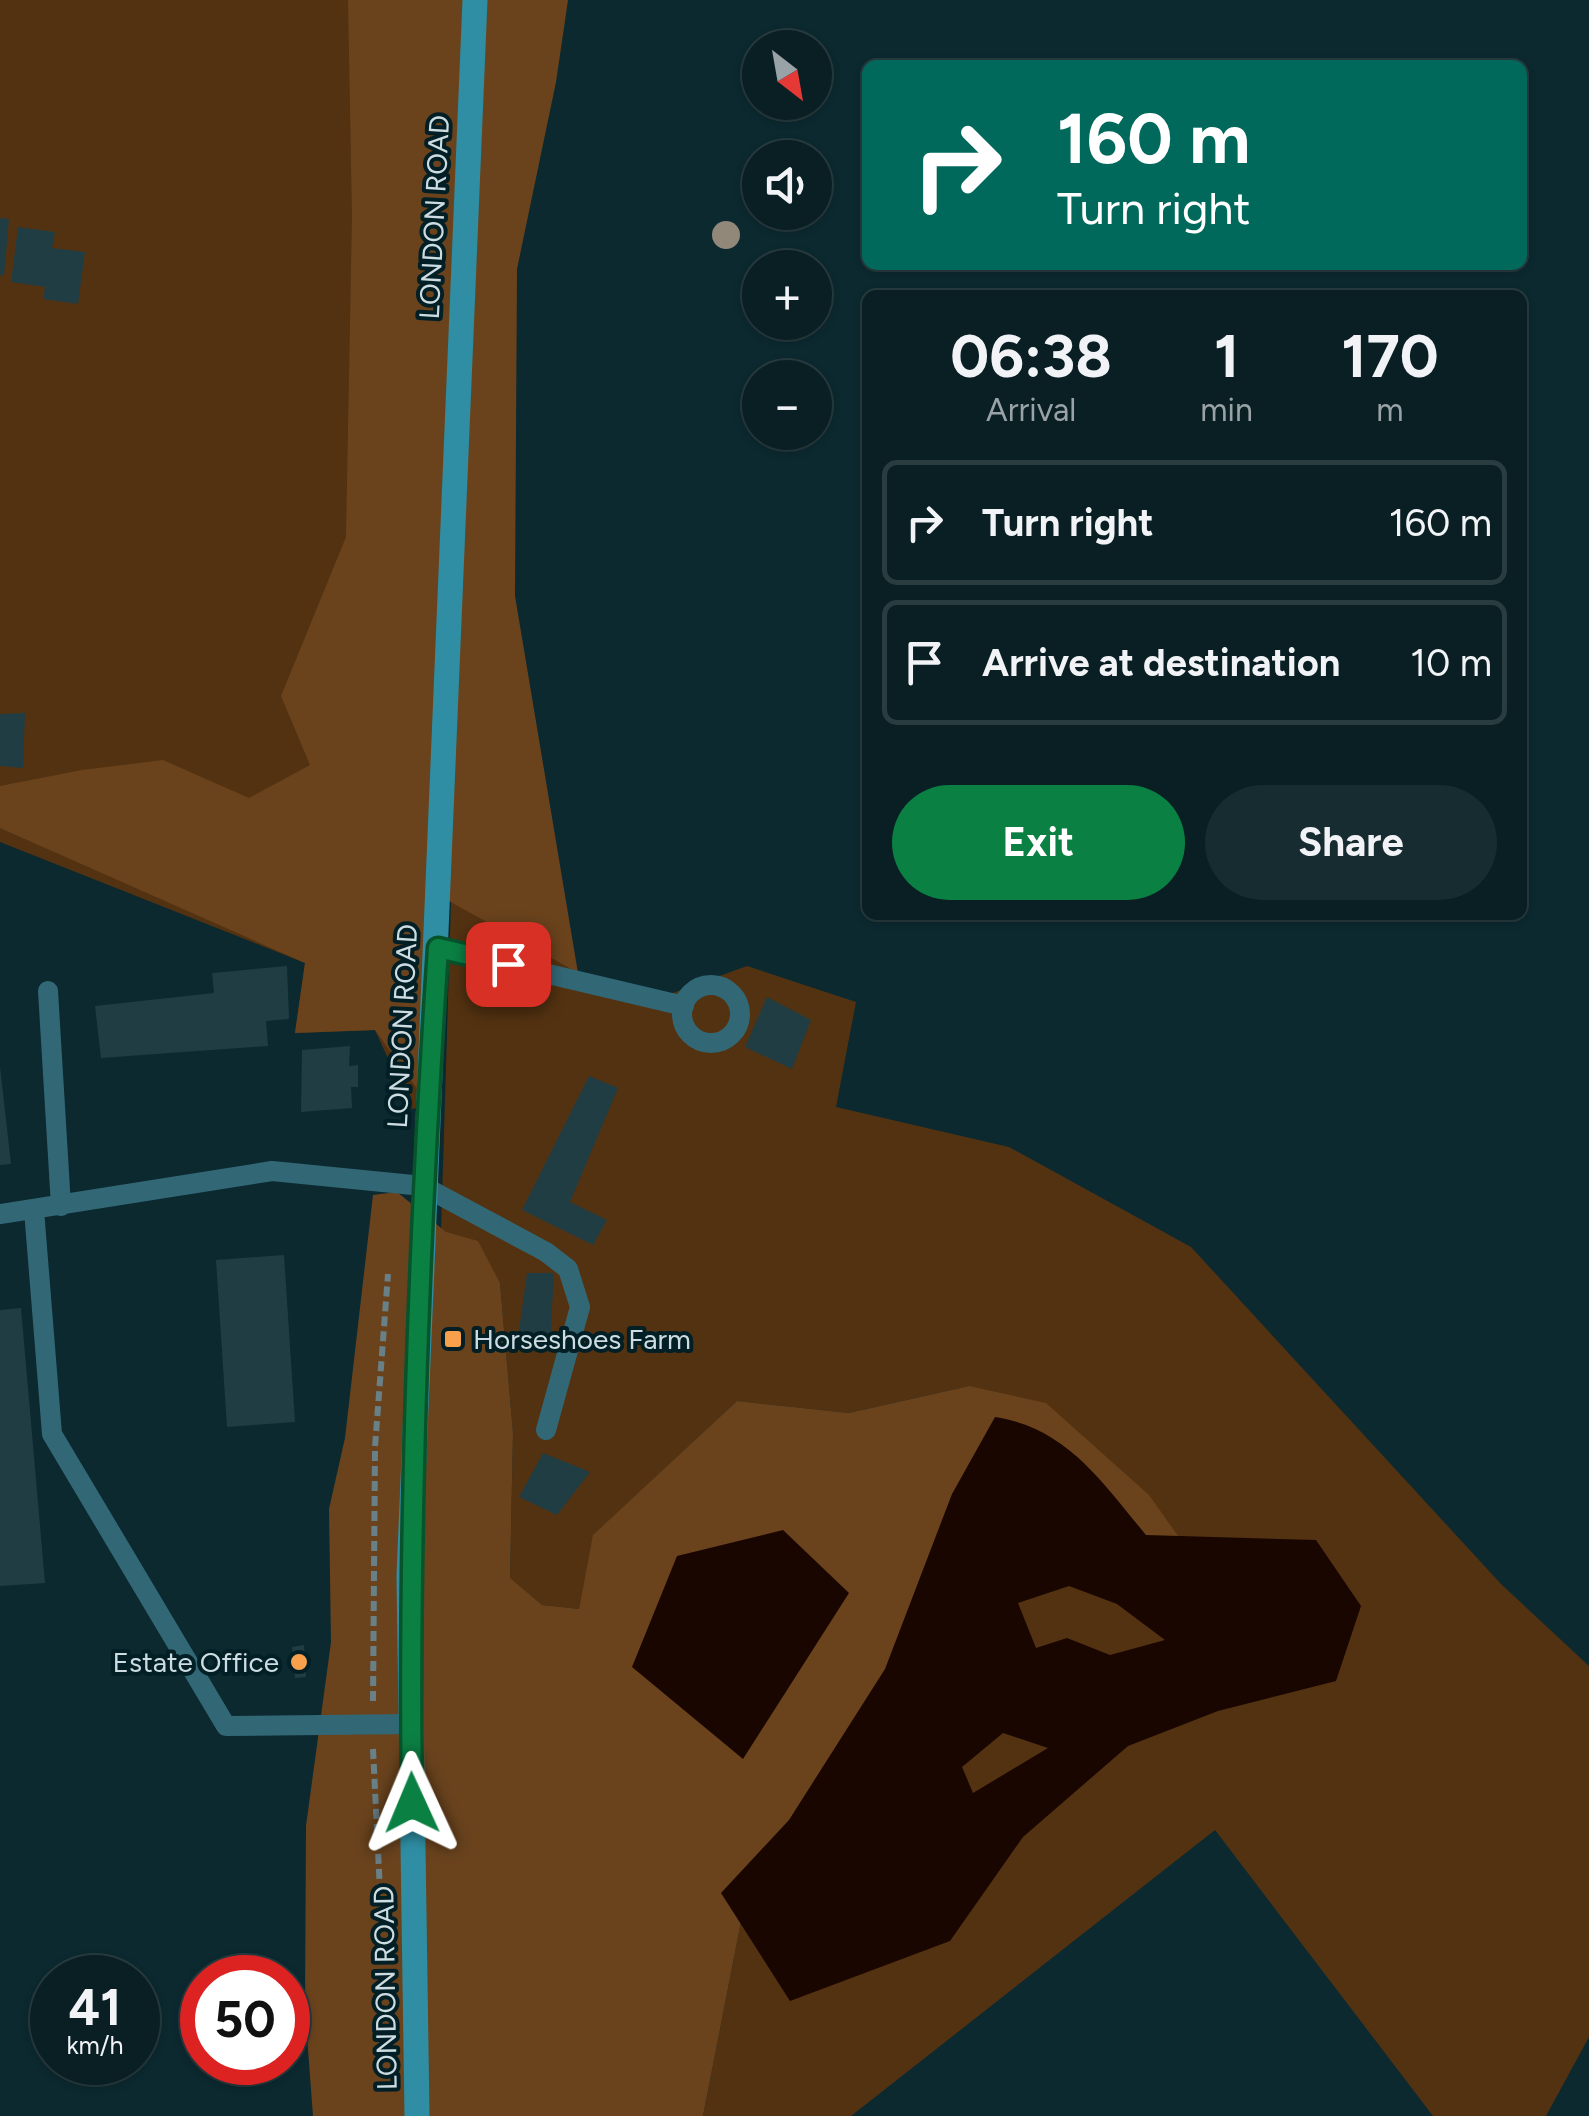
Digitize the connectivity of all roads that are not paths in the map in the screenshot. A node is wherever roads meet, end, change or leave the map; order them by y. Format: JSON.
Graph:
{"nodes":[{"id":1,"x":475,"y":0,"type":"edge"},
{"id":2,"x":438,"y":948,"type":"junction"},
{"id":3,"x":48,"y":991,"type":"dead end"},
{"id":4,"x":684,"y":1006,"type":"dead end"},
{"id":5,"x":423,"y":1186,"type":"junction"},
{"id":6,"x":61,"y":1206,"type":"junction"},
{"id":7,"x":34,"y":1210,"type":"junction"},
{"id":8,"x":0,"y":1214,"type":"edge"},
{"id":9,"x":546,"y":1430,"type":"dead end"},
{"id":10,"x":411,"y":1724,"type":"junction"},
{"id":11,"x":416,"y":2116,"type":"edge"}],
"edges":[{"from":1,"to":2,"type":"main road","name":"LONDON ROAD"},
{"from":2,"to":4,"type":"lane"},
{"from":2,"to":5,"type":"main road","name":"LONDON ROAD"},
{"from":3,"to":6,"type":"lane"},
{"from":5,"to":6,"type":"lane"},
{"from":5,"to":9,"type":"lane"},
{"from":5,"to":10,"type":"main road","name":"LONDON ROAD"},
{"from":6,"to":7,"type":"lane"},
{"from":7,"to":8,"type":"lane"},
{"from":7,"to":10,"type":"lane"},
{"from":10,"to":11,"type":"main road","name":"LONDON ROAD"}]}
